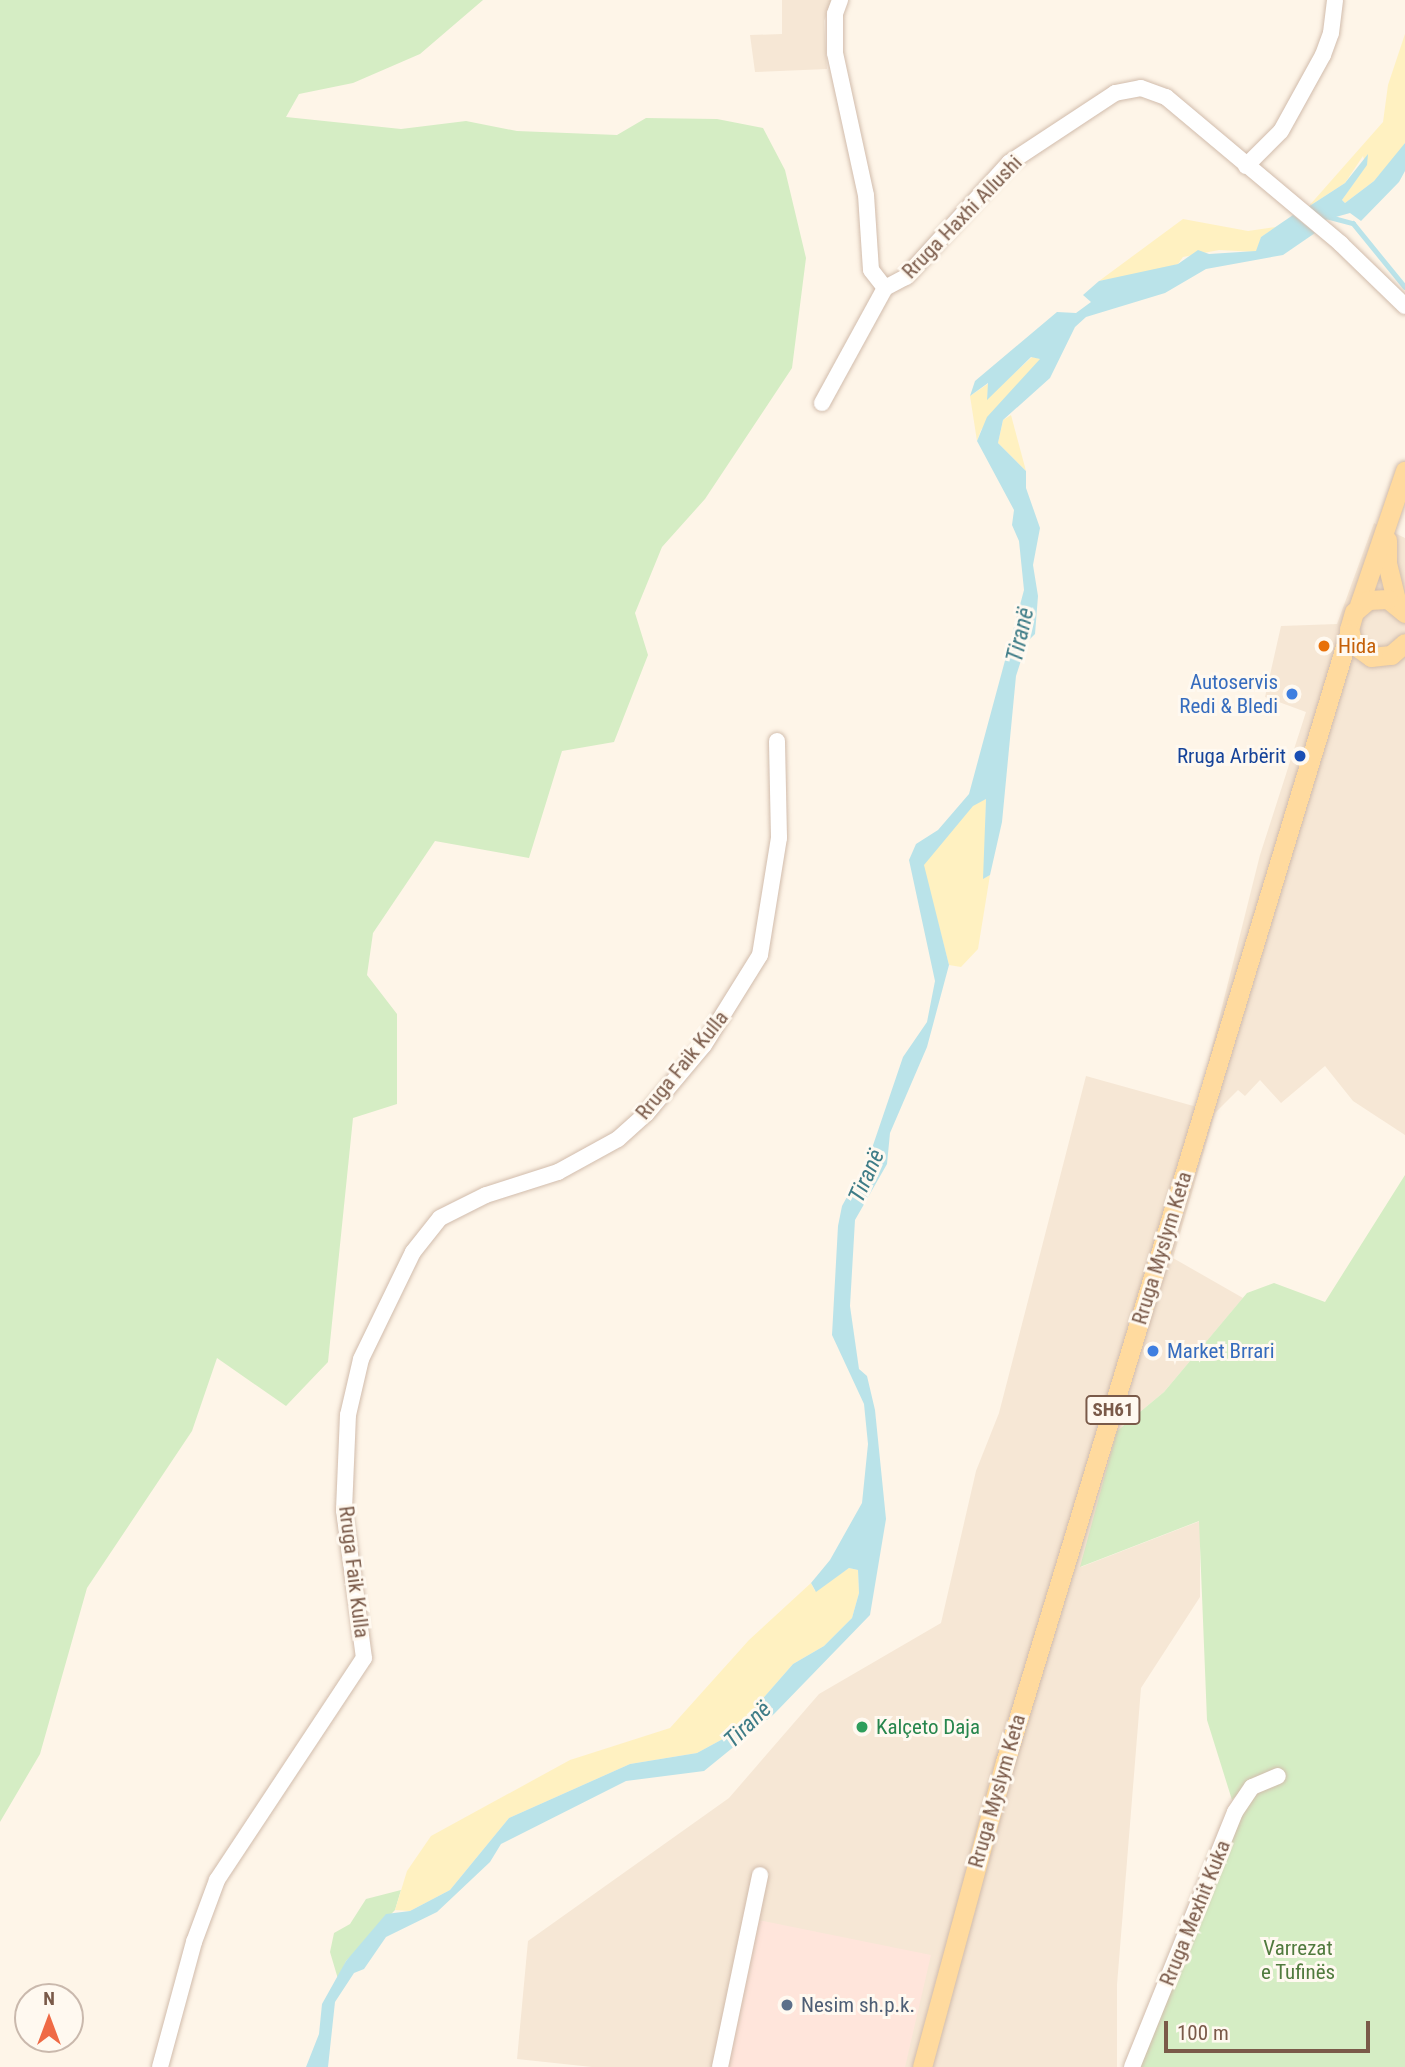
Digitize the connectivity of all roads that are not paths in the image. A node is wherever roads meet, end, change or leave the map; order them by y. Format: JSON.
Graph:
{"nodes":[{"id":1,"x":841,"y":0,"type":"edge"},
{"id":2,"x":1335,"y":0,"type":"edge"},
{"id":3,"x":1246,"y":166,"type":"junction"},
{"id":4,"x":885,"y":288,"type":"junction"},
{"id":5,"x":1405,"y":306,"type":"edge"},
{"id":6,"x":822,"y":404,"type":"dead end"},
{"id":7,"x":1405,"y":471,"type":"edge"},
{"id":8,"x":1391,"y":507,"type":"junction"},
{"id":9,"x":1359,"y":605,"type":"junction"},
{"id":10,"x":1402,"y":606,"type":"edge"},
{"id":11,"x":1349,"y":633,"type":"junction"},
{"id":12,"x":1405,"y":643,"type":"edge"},
{"id":13,"x":1376,"y":658,"type":"junction"},
{"id":14,"x":1336,"y":684,"type":"junction"},
{"id":15,"x":777,"y":741,"type":"dead end"},
{"id":16,"x":1278,"y":1776,"type":"dead end"},
{"id":17,"x":760,"y":1875,"type":"dead end"},
{"id":18,"x":160,"y":2067,"type":"edge"},
{"id":19,"x":720,"y":2067,"type":"edge"},
{"id":20,"x":922,"y":2067,"type":"edge"},
{"id":21,"x":1132,"y":2067,"type":"edge"}],
"edges":[{"from":1,"to":4,"type":"street","name":"Rruga Haxhi Allushi"},
{"from":2,"to":3,"type":"street"},
{"from":3,"to":4,"type":"street","name":"Rruga Haxhi Allushi"},
{"from":3,"to":5,"type":"street","name":"Rruga Haxhi Allushi"},
{"from":4,"to":6,"type":"street","name":"Rruga Haxhi Allushi"},
{"from":7,"to":8,"type":"main road","number":"SH61"},
{"from":8,"to":9,"type":"main road","number":"SH61"},
{"from":8,"to":10,"type":"main road","number":"SH61"},
{"from":9,"to":10,"type":"main road","number":"SH61"},
{"from":9,"to":11,"type":"main road","number":"SH61"},
{"from":11,"to":13,"type":"main road"},
{"from":11,"to":14,"type":"main road","name":"Rruga Myslym Keta","number":"SH61"},
{"from":12,"to":13,"type":"main road"},
{"from":13,"to":14,"type":"main road"},
{"from":14,"to":20,"type":"main road","name":"Rruga Myslym Keta","number":"SH61"},
{"from":15,"to":18,"type":"street","name":"Rruga Faik Kulla"},
{"from":16,"to":21,"type":"street","name":"Rruga Mexhit Kuka"},
{"from":17,"to":19,"type":"street"}]}
